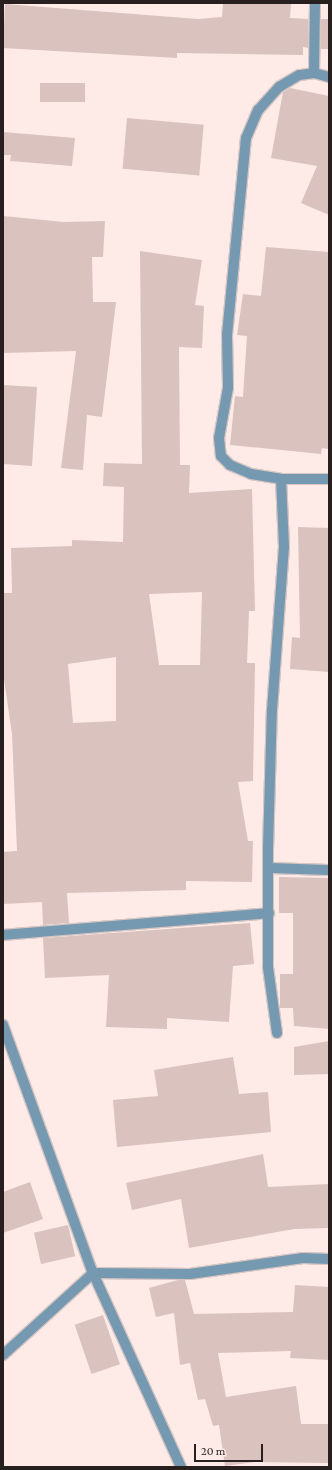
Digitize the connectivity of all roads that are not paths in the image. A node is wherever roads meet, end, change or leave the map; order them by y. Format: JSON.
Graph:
{"nodes":[{"id":1,"x":315,"y":3,"type":"edge"},
{"id":2,"x":314,"y":74,"type":"junction"},
{"id":3,"x":329,"y":76,"type":"edge"},
{"id":4,"x":281,"y":479,"type":"junction"},
{"id":5,"x":329,"y":479,"type":"edge"},
{"id":6,"x":269,"y":868,"type":"junction"},
{"id":7,"x":329,"y":870,"type":"edge"},
{"id":8,"x":269,"y":913,"type":"junction"},
{"id":9,"x":3,"y":935,"type":"edge"},
{"id":10,"x":3,"y":1025,"type":"edge"},
{"id":11,"x":277,"y":1033,"type":"dead end"},
{"id":12,"x":329,"y":1259,"type":"edge"},
{"id":13,"x":93,"y":1273,"type":"junction"},
{"id":14,"x":3,"y":1355,"type":"edge"},
{"id":15,"x":181,"y":1467,"type":"edge"}],
"edges":[{"from":1,"to":2,"type":"street"},
{"from":2,"to":3,"type":"street"},
{"from":2,"to":4,"type":"street"},
{"from":4,"to":5,"type":"street"},
{"from":4,"to":6,"type":"street"},
{"from":6,"to":7,"type":"street"},
{"from":6,"to":8,"type":"street"},
{"from":8,"to":9,"type":"street"},
{"from":8,"to":11,"type":"street"},
{"from":10,"to":13,"type":"street"},
{"from":12,"to":13,"type":"street"},
{"from":13,"to":14,"type":"street"},
{"from":13,"to":15,"type":"street"}]}
